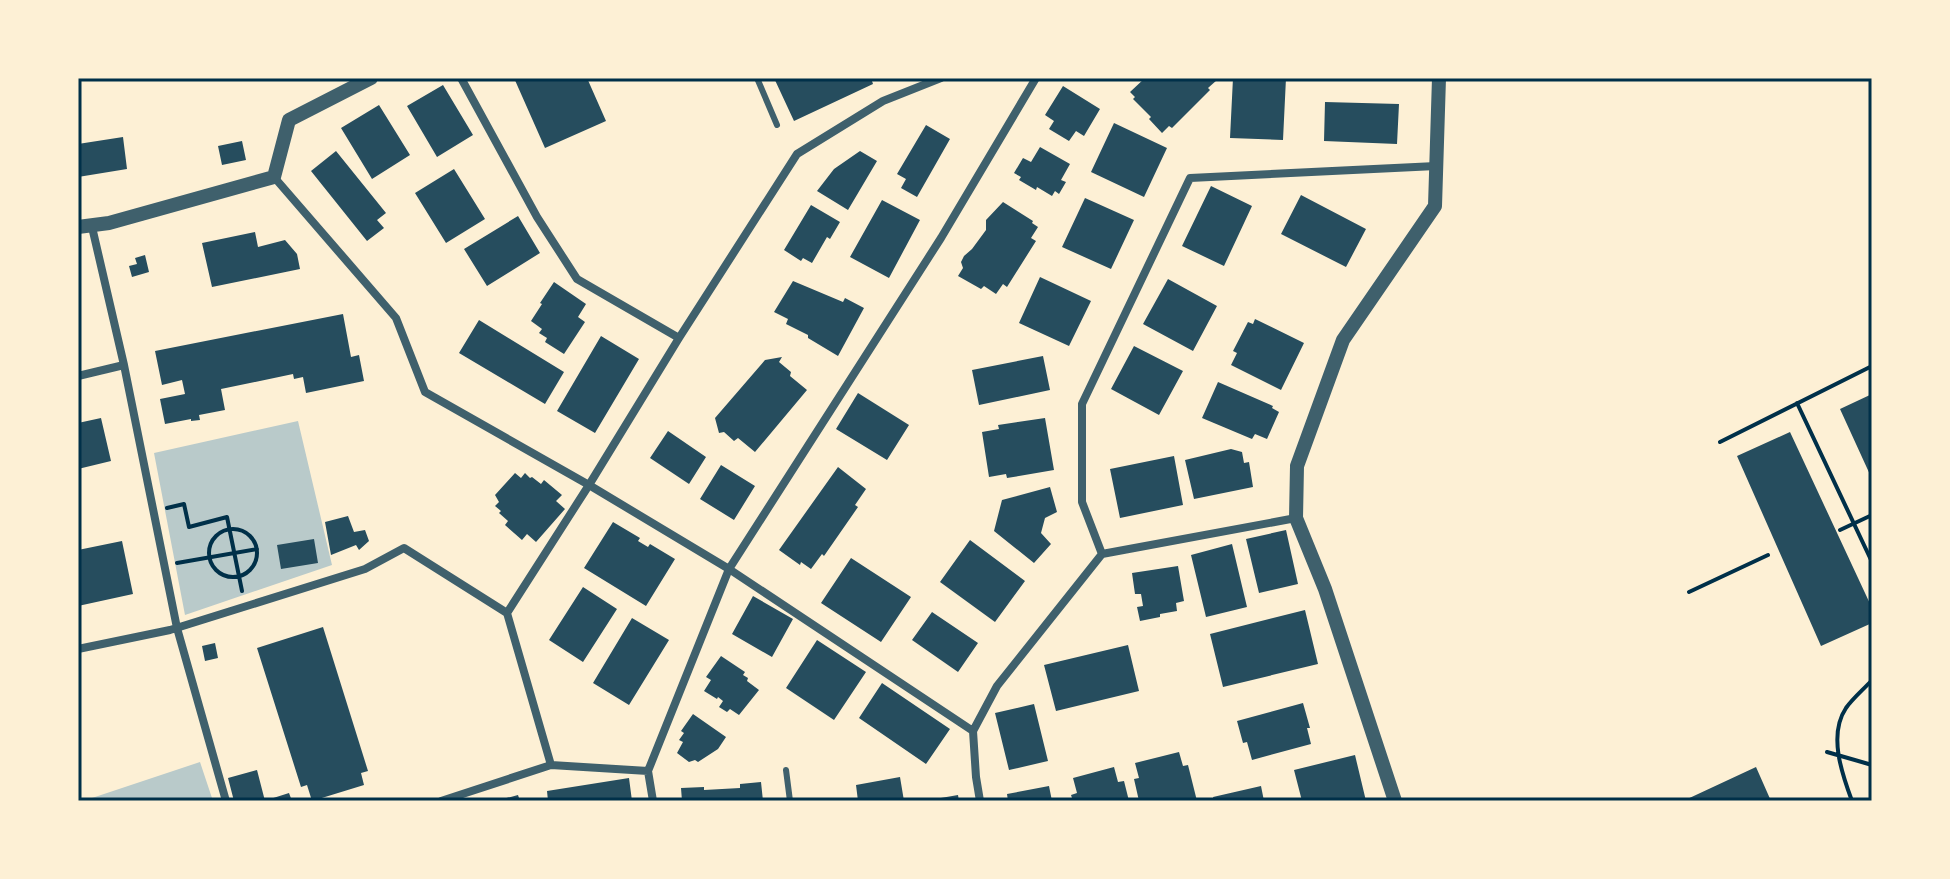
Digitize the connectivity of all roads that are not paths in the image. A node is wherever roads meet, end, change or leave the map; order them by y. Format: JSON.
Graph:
{"nodes":[{"id":1,"x":371,"y":78,"type":"edge"},
{"id":2,"x":461,"y":78,"type":"edge"},
{"id":3,"x":757,"y":78,"type":"edge"},
{"id":4,"x":941,"y":78,"type":"edge"},
{"id":5,"x":1036,"y":78,"type":"edge"},
{"id":6,"x":1439,"y":78,"type":"edge"},
{"id":7,"x":777,"y":125,"type":"dead end"},
{"id":8,"x":1436,"y":166,"type":"junction"},
{"id":9,"x":274,"y":177,"type":"junction"},
{"id":10,"x":85,"y":227,"type":"edge"},
{"id":11,"x":679,"y":338,"type":"junction"},
{"id":12,"x":124,"y":365,"type":"junction"},
{"id":13,"x":78,"y":376,"type":"edge"},
{"id":14,"x":589,"y":485,"type":"junction"},
{"id":15,"x":1296,"y":518,"type":"junction"},
{"id":16,"x":1102,"y":554,"type":"junction"},
{"id":17,"x":729,"y":569,"type":"junction"},
{"id":18,"x":507,"y":613,"type":"junction"},
{"id":19,"x":177,"y":628,"type":"junction"},
{"id":20,"x":78,"y":649,"type":"edge"},
{"id":21,"x":973,"y":731,"type":"junction"},
{"id":22,"x":551,"y":765,"type":"junction"},
{"id":23,"x":786,"y":770,"type":"dead end"},
{"id":24,"x":648,"y":771,"type":"junction"},
{"id":25,"x":226,"y":801,"type":"edge"},
{"id":26,"x":441,"y":801,"type":"edge"},
{"id":27,"x":653,"y":801,"type":"edge"},
{"id":28,"x":790,"y":801,"type":"edge"},
{"id":29,"x":980,"y":801,"type":"edge"},
{"id":30,"x":1395,"y":801,"type":"edge"}],
"edges":[{"from":1,"to":9,"type":"street"},
{"from":2,"to":11,"type":"street"},
{"from":3,"to":7,"type":"lane"},
{"from":4,"to":11,"type":"street"},
{"from":5,"to":17,"type":"street"},
{"from":6,"to":8,"type":"street"},
{"from":8,"to":15,"type":"street"},
{"from":8,"to":16,"type":"street"},
{"from":9,"to":10,"type":"street"},
{"from":9,"to":14,"type":"street"},
{"from":10,"to":12,"type":"street"},
{"from":11,"to":14,"type":"street"},
{"from":12,"to":13,"type":"street"},
{"from":12,"to":19,"type":"street"},
{"from":14,"to":17,"type":"street"},
{"from":14,"to":18,"type":"street"},
{"from":15,"to":16,"type":"street"},
{"from":15,"to":30,"type":"street"},
{"from":16,"to":21,"type":"street"},
{"from":17,"to":21,"type":"street"},
{"from":17,"to":24,"type":"street"},
{"from":18,"to":19,"type":"street"},
{"from":18,"to":22,"type":"street"},
{"from":19,"to":20,"type":"street"},
{"from":19,"to":25,"type":"street"},
{"from":21,"to":29,"type":"street"},
{"from":22,"to":24,"type":"street"},
{"from":22,"to":26,"type":"street"},
{"from":23,"to":28,"type":"lane"},
{"from":24,"to":27,"type":"street"}]}
